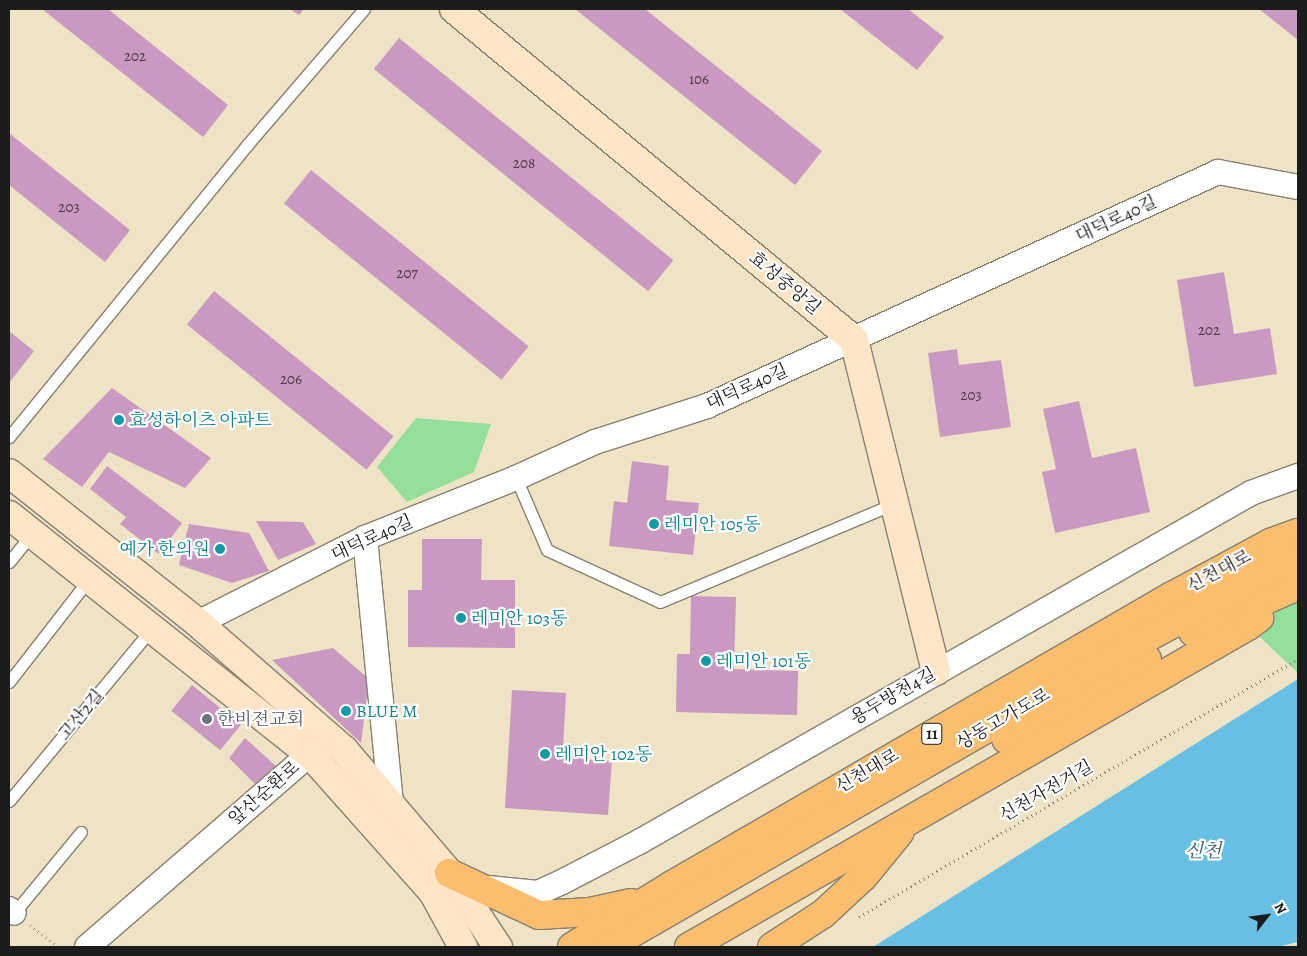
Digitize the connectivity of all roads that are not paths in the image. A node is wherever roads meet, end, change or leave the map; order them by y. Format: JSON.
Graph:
{"nodes":[{"id":1,"x":364,"y":9,"type":"edge"},
{"id":2,"x":454,"y":9,"type":"edge"},
{"id":3,"x":1298,"y":187,"type":"edge"},
{"id":4,"x":854,"y":340,"type":"junction"},
{"id":5,"x":9,"y":436,"type":"edge"},
{"id":6,"x":9,"y":473,"type":"edge"},
{"id":7,"x":1298,"y":476,"type":"edge"},
{"id":8,"x":516,"y":478,"type":"junction"},
{"id":9,"x":893,"y":504,"type":"junction"},
{"id":10,"x":9,"y":515,"type":"edge"},
{"id":11,"x":1298,"y":532,"type":"edge"},
{"id":12,"x":32,"y":534,"type":"junction"},
{"id":13,"x":365,"y":538,"type":"junction"},
{"id":14,"x":1298,"y":556,"type":"edge"},
{"id":15,"x":9,"y":562,"type":"edge"},
{"id":16,"x":90,"y":578,"type":"junction"},
{"id":17,"x":1298,"y":587,"type":"edge"},
{"id":18,"x":198,"y":623,"type":"junction"},
{"id":19,"x":152,"y":628,"type":"junction"},
{"id":20,"x":936,"y":671,"type":"junction"},
{"id":21,"x":9,"y":682,"type":"edge"},
{"id":22,"x":310,"y":754,"type":"junction"},
{"id":23,"x":9,"y":801,"type":"edge"},
{"id":24,"x":390,"y":803,"type":"junction"},
{"id":25,"x":912,"y":818,"type":"junction"},
{"id":26,"x":81,"y":832,"type":"dead end"},
{"id":27,"x":819,"y":835,"type":"junction"},
{"id":28,"x":449,"y":873,"type":"junction"},
{"id":29,"x":483,"y":887,"type":"junction"},
{"id":30,"x":652,"y":898,"type":"junction"},
{"id":31,"x":11,"y":911,"type":"edge"},
{"id":32,"x":87,"y":947,"type":"edge"},
{"id":33,"x":463,"y":947,"type":"edge"},
{"id":34,"x":498,"y":947,"type":"edge"},
{"id":35,"x":572,"y":947,"type":"edge"},
{"id":36,"x":608,"y":947,"type":"edge"},
{"id":37,"x":640,"y":947,"type":"edge"},
{"id":38,"x":689,"y":947,"type":"edge"},
{"id":39,"x":772,"y":947,"type":"edge"}],
"edges":[{"from":1,"to":5,"type":"lane"},
{"from":2,"to":4,"type":"main road","name":"효성중앙길"},
{"from":3,"to":4,"type":"street","name":"대덕로40길"},
{"from":4,"to":8,"type":"street","name":"대덕로40길"},
{"from":4,"to":9,"type":"main road"},
{"from":6,"to":18,"type":"main road"},
{"from":7,"to":20,"type":"street","name":"용두방천4길"},
{"from":8,"to":9,"type":"lane"},
{"from":8,"to":13,"type":"street","name":"대덕로40길"},
{"from":9,"to":20,"type":"main road"},
{"from":10,"to":12,"type":"main road","name":"앞산순환로"},
{"from":11,"to":30,"type":"highway","name":"신천대로","number":"11"},
{"from":12,"to":15,"type":"lane"},
{"from":12,"to":16,"type":"main road","name":"앞산순환로"},
{"from":13,"to":18,"type":"street","name":"대덕로40길"},
{"from":13,"to":24,"type":"street"},
{"from":14,"to":27,"type":"highway","name":"상동고가도로"},
{"from":16,"to":19,"type":"main road","name":"앞산순환로"},
{"from":16,"to":21,"type":"lane"},
{"from":17,"to":25,"type":"highway"},
{"from":17,"to":27,"type":"highway","name":"상동고가도로"},
{"from":18,"to":24,"type":"main road"},
{"from":19,"to":22,"type":"main road","name":"앞산순환로"},
{"from":19,"to":23,"type":"lane","name":"고산2길"},
{"from":20,"to":29,"type":"street","name":"용두방천4길"},
{"from":22,"to":32,"type":"street","name":"앞산순환로"},
{"from":22,"to":33,"type":"main road"},
{"from":24,"to":28,"type":"main road"},
{"from":25,"to":38,"type":"highway"},
{"from":25,"to":39,"type":"highway"},
{"from":26,"to":31,"type":"lane"},
{"from":27,"to":36,"type":"highway","name":"상동고가도로"},
{"from":27,"to":37,"type":"highway","name":"상동고가도로"},
{"from":28,"to":29,"type":"highway"},
{"from":28,"to":34,"type":"main road"},
{"from":29,"to":30,"type":"highway"},
{"from":30,"to":35,"type":"highway","name":"신천대로","number":"11"}]}
